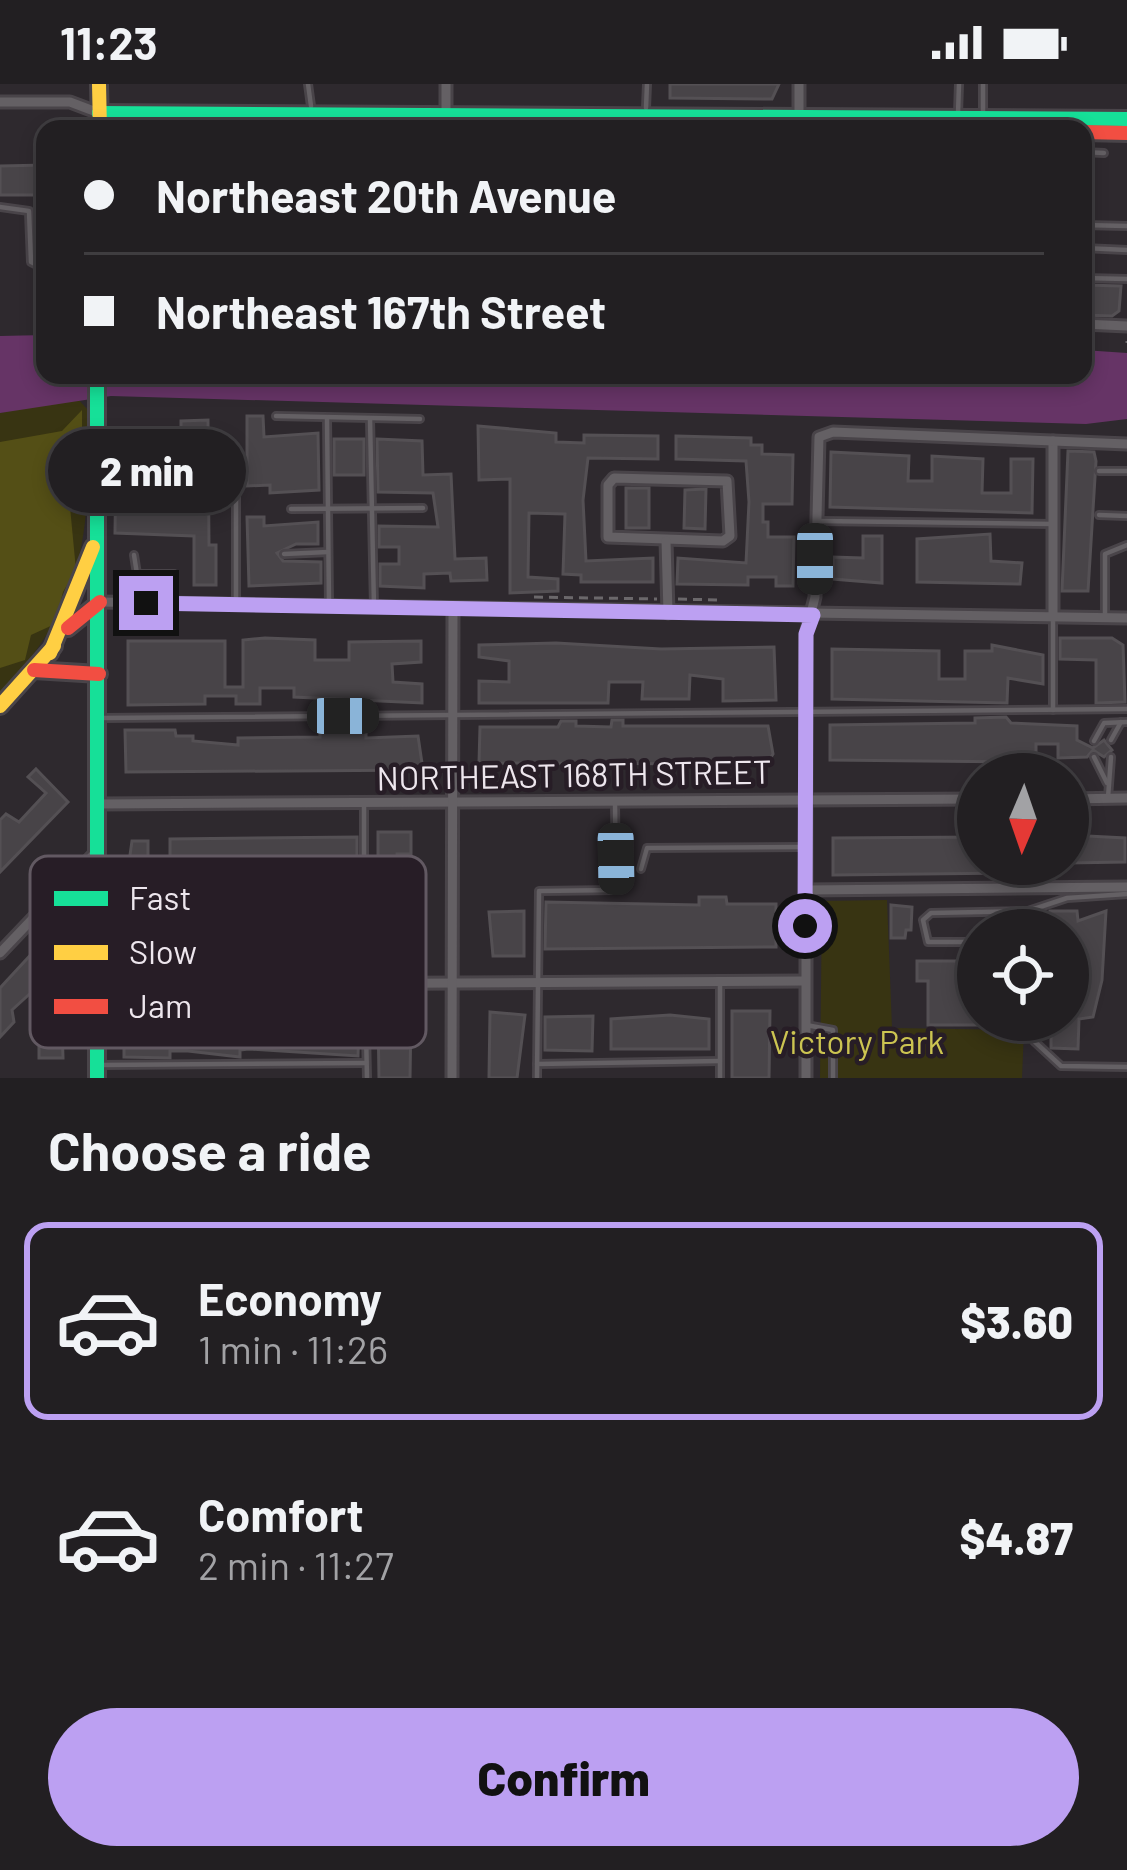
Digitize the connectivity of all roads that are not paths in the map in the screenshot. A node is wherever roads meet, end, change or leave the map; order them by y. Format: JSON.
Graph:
{"nodes":[{"id":1,"x":99,"y":84,"type":"edge"},
{"id":2,"x":308,"y":84,"type":"edge"},
{"id":3,"x":446,"y":84,"type":"edge"},
{"id":4,"x":646,"y":84,"type":"edge"},
{"id":5,"x":799,"y":84,"type":"edge"},
{"id":6,"x":958,"y":84,"type":"edge"},
{"id":7,"x":983,"y":84,"type":"edge"},
{"id":8,"x":0,"y":102,"type":"edge"},
{"id":9,"x":311,"y":112,"type":"junction"},
{"id":10,"x":646,"y":114,"type":"junction"},
{"id":11,"x":958,"y":117,"type":"junction"},
{"id":12,"x":983,"y":118,"type":"junction"},
{"id":13,"x":1127,"y":119,"type":"edge"},
{"id":14,"x":98,"y":120,"type":"edge"},
{"id":15,"x":100,"y":120,"type":"edge"},
{"id":16,"x":123,"y":120,"type":"edge"},
{"id":17,"x":419,"y":120,"type":"edge"},
{"id":18,"x":446,"y":120,"type":"edge"},
{"id":19,"x":605,"y":120,"type":"edge"},
{"id":20,"x":738,"y":120,"type":"edge"},
{"id":21,"x":799,"y":120,"type":"edge"},
{"id":22,"x":890,"y":120,"type":"edge"},
{"id":23,"x":1005,"y":120,"type":"edge"},
{"id":24,"x":1092,"y":121,"type":"edge"},
{"id":25,"x":1092,"y":132,"type":"edge"},
{"id":26,"x":1127,"y":133,"type":"edge"},
{"id":27,"x":1092,"y":152,"type":"edge"},
{"id":28,"x":1104,"y":153,"type":"dead end"},
{"id":29,"x":0,"y":207,"type":"edge"},
{"id":30,"x":1092,"y":226,"type":"edge"},
{"id":31,"x":1127,"y":226,"type":"edge"},
{"id":32,"x":1092,"y":248,"type":"edge"},
{"id":33,"x":1127,"y":250,"type":"edge"},
{"id":34,"x":36,"y":264,"type":"edge"},
{"id":35,"x":1092,"y":278,"type":"edge"},
{"id":36,"x":1127,"y":279,"type":"edge"},
{"id":37,"x":1092,"y":324,"type":"edge"},
{"id":38,"x":1127,"y":326,"type":"edge"},
{"id":39,"x":97,"y":384,"type":"edge"},
{"id":40,"x":276,"y":416,"type":"dead end"},
{"id":41,"x":327,"y":418,"type":"junction"},
{"id":42,"x":370,"y":419,"type":"junction"},
{"id":43,"x":420,"y":419,"type":"dead end"},
{"id":44,"x":1053,"y":441,"type":"junction"},
{"id":45,"x":1127,"y":444,"type":"edge"},
{"id":46,"x":236,"y":456,"type":"dead end"},
{"id":47,"x":1099,"y":471,"type":"dead end"},
{"id":48,"x":1127,"y":471,"type":"edge"},
{"id":49,"x":99,"y":506,"type":"junction"},
{"id":50,"x":423,"y":508,"type":"dead end"},
{"id":51,"x":291,"y":509,"type":"dead end"},
{"id":52,"x":328,"y":509,"type":"junction"},
{"id":53,"x":373,"y":509,"type":"junction"},
{"id":54,"x":1099,"y":515,"type":"dead end"},
{"id":55,"x":1127,"y":516,"type":"edge"},
{"id":56,"x":815,"y":521,"type":"junction"},
{"id":57,"x":1053,"y":524,"type":"junction"},
{"id":58,"x":666,"y":541,"type":"junction"},
{"id":59,"x":1127,"y":544,"type":"edge"},
{"id":60,"x":328,"y":552,"type":"junction"},
{"id":61,"x":284,"y":554,"type":"dead end"},
{"id":62,"x":134,"y":556,"type":"dead end"},
{"id":63,"x":100,"y":602,"type":"junction"},
{"id":64,"x":173,"y":603,"type":"junction"},
{"id":65,"x":236,"y":604,"type":"junction"},
{"id":66,"x":329,"y":606,"type":"junction"},
{"id":67,"x":374,"y":607,"type":"junction"},
{"id":68,"x":453,"y":608,"type":"junction"},
{"id":69,"x":668,"y":613,"type":"junction"},
{"id":70,"x":813,"y":615,"type":"junction"},
{"id":71,"x":1053,"y":616,"type":"junction"},
{"id":72,"x":1105,"y":618,"type":"junction"},
{"id":73,"x":1127,"y":618,"type":"edge"},
{"id":74,"x":50,"y":653,"type":"junction"},
{"id":75,"x":34,"y":670,"type":"junction"},
{"id":76,"x":99,"y":674,"type":"junction"},
{"id":77,"x":0,"y":706,"type":"edge"},
{"id":78,"x":1053,"y":710,"type":"junction"},
{"id":79,"x":1127,"y":710,"type":"edge"},
{"id":80,"x":806,"y":712,"type":"junction"},
{"id":81,"x":450,"y":716,"type":"junction"},
{"id":82,"x":98,"y":718,"type":"junction"},
{"id":83,"x":1124,"y":722,"type":"edge"},
{"id":84,"x":1111,"y":740,"type":"dead end"},
{"id":85,"x":1094,"y":741,"type":"dead end"},
{"id":86,"x":1094,"y":757,"type":"dead end"},
{"id":87,"x":1111,"y":757,"type":"dead end"},
{"id":88,"x":1107,"y":783,"type":"junction"},
{"id":89,"x":1089,"y":798,"type":"edge"},
{"id":90,"x":1108,"y":798,"type":"junction"},
{"id":91,"x":1127,"y":798,"type":"edge"},
{"id":92,"x":957,"y":799,"type":"edge"},
{"id":93,"x":806,"y":800,"type":"junction"},
{"id":94,"x":615,"y":802,"type":"junction"},
{"id":95,"x":98,"y":804,"type":"junction"},
{"id":96,"x":364,"y":804,"type":"junction"},
{"id":97,"x":451,"y":804,"type":"junction"},
{"id":98,"x":806,"y":847,"type":"junction"},
{"id":99,"x":98,"y":850,"type":"junction"},
{"id":100,"x":92,"y":856,"type":"edge"},
{"id":101,"x":98,"y":856,"type":"edge"},
{"id":102,"x":364,"y":856,"type":"edge"},
{"id":103,"x":641,"y":869,"type":"dead end"},
{"id":104,"x":806,"y":890,"type":"junction"},
{"id":105,"x":1127,"y":890,"type":"edge"},
{"id":106,"x":1034,"y":909,"type":"edge"},
{"id":107,"x":957,"y":912,"type":"edge"},
{"id":108,"x":30,"y":921,"type":"edge"},
{"id":109,"x":957,"y":942,"type":"edge"},
{"id":110,"x":0,"y":953,"type":"edge"},
{"id":111,"x":804,"y":981,"type":"junction"},
{"id":112,"x":720,"y":982,"type":"junction"},
{"id":113,"x":426,"y":984,"type":"edge"},
{"id":114,"x":452,"y":984,"type":"junction"},
{"id":115,"x":536,"y":984,"type":"junction"},
{"id":116,"x":806,"y":1025,"type":"junction"},
{"id":117,"x":1034,"y":1041,"type":"edge"},
{"id":118,"x":366,"y":1048,"type":"edge"},
{"id":119,"x":720,"y":1061,"type":"junction"},
{"id":120,"x":366,"y":1064,"type":"junction"},
{"id":121,"x":537,"y":1064,"type":"junction"},
{"id":122,"x":1127,"y":1067,"type":"edge"},
{"id":123,"x":97,"y":1071,"type":"edge"},
{"id":124,"x":367,"y":1078,"type":"edge"},
{"id":125,"x":452,"y":1078,"type":"edge"},
{"id":126,"x":537,"y":1078,"type":"edge"},
{"id":127,"x":721,"y":1078,"type":"edge"},
{"id":128,"x":806,"y":1078,"type":"edge"},
{"id":129,"x":833,"y":1078,"type":"edge"}],
"edges":[{"from":1,"to":15,"type":"street"},
{"from":2,"to":9,"type":"lane"},
{"from":3,"to":18,"type":"street"},
{"from":4,"to":10,"type":"lane"},
{"from":5,"to":21,"type":"street"},
{"from":6,"to":11,"type":"lane"},
{"from":7,"to":12,"type":"lane"},
{"from":8,"to":14,"type":"street"},
{"from":9,"to":16,"type":"street"},
{"from":9,"to":17,"type":"street"},
{"from":10,"to":19,"type":"street"},
{"from":10,"to":20,"type":"street"},
{"from":11,"to":12,"type":"street"},
{"from":11,"to":22,"type":"street"},
{"from":12,"to":23,"type":"street"},
{"from":13,"to":24,"type":"street"},
{"from":25,"to":26,"type":"street"},
{"from":27,"to":28,"type":"lane"},
{"from":29,"to":34,"type":"lane"},
{"from":30,"to":31,"type":"lane"},
{"from":32,"to":33,"type":"lane"},
{"from":35,"to":36,"type":"lane"},
{"from":37,"to":38,"type":"street"},
{"from":39,"to":49,"type":"street"},
{"from":40,"to":41,"type":"lane"},
{"from":41,"to":42,"type":"lane"},
{"from":41,"to":52,"type":"lane"},
{"from":42,"to":43,"type":"lane"},
{"from":42,"to":53,"type":"lane"},
{"from":44,"to":45,"type":"street"},
{"from":44,"to":56,"type":"street"},
{"from":44,"to":57,"type":"street"},
{"from":46,"to":65,"type":"lane"},
{"from":47,"to":48,"type":"lane"},
{"from":49,"to":63,"type":"street"},
{"from":49,"to":74,"type":"street"},
{"from":50,"to":53,"type":"lane"},
{"from":51,"to":52,"type":"lane"},
{"from":52,"to":53,"type":"lane"},
{"from":52,"to":60,"type":"lane"},
{"from":53,"to":67,"type":"lane"},
{"from":54,"to":55,"type":"lane"},
{"from":56,"to":57,"type":"lane"},
{"from":56,"to":70,"type":"street"},
{"from":57,"to":71,"type":"street"},
{"from":58,"to":58,"type":"street"},
{"from":58,"to":69,"type":"street"},
{"from":59,"to":72,"type":"lane"},
{"from":60,"to":61,"type":"lane"},
{"from":60,"to":66,"type":"lane"},
{"from":62,"to":64,"type":"lane"},
{"from":63,"to":64,"type":"street"},
{"from":63,"to":74,"type":"street"},
{"from":63,"to":76,"type":"street"},
{"from":64,"to":65,"type":"street"},
{"from":65,"to":66,"type":"street"},
{"from":66,"to":67,"type":"street"},
{"from":67,"to":68,"type":"street"},
{"from":68,"to":69,"type":"street"},
{"from":68,"to":81,"type":"street"},
{"from":69,"to":70,"type":"street"},
{"from":70,"to":71,"type":"street"},
{"from":70,"to":80,"type":"street"},
{"from":71,"to":72,"type":"street"},
{"from":71,"to":78,"type":"lane"},
{"from":72,"to":73,"type":"street"},
{"from":74,"to":75,"type":"street"},
{"from":75,"to":76,"type":"street"},
{"from":75,"to":77,"type":"street"},
{"from":76,"to":82,"type":"street"},
{"from":78,"to":79,"type":"lane"},
{"from":78,"to":80,"type":"lane"},
{"from":80,"to":81,"type":"lane"},
{"from":80,"to":93,"type":"street"},
{"from":81,"to":82,"type":"lane"},
{"from":81,"to":97,"type":"street"},
{"from":82,"to":95,"type":"street"},
{"from":83,"to":84,"type":"lane"},
{"from":83,"to":85,"type":"lane"},
{"from":86,"to":88,"type":"lane"},
{"from":87,"to":88,"type":"lane"},
{"from":88,"to":90,"type":"lane"},
{"from":89,"to":90,"type":"street"},
{"from":90,"to":91,"type":"street"},
{"from":92,"to":93,"type":"street","name":"NORTHEAST 168TH STREET"},
{"from":93,"to":94,"type":"street","name":"NORTHEAST 168TH STREET"},
{"from":93,"to":98,"type":"street"},
{"from":94,"to":97,"type":"street","name":"NORTHEAST 168TH STREET"},
{"from":94,"to":115,"type":"lane"},
{"from":95,"to":96,"type":"street","name":"NORTHEAST 168TH STREET"},
{"from":95,"to":99,"type":"street"},
{"from":96,"to":97,"type":"street","name":"NORTHEAST 168TH STREET"},
{"from":96,"to":102,"type":"lane"},
{"from":97,"to":114,"type":"street"},
{"from":98,"to":103,"type":"lane"},
{"from":98,"to":104,"type":"street"},
{"from":99,"to":100,"type":"street"},
{"from":99,"to":101,"type":"street"},
{"from":104,"to":105,"type":"street"},
{"from":104,"to":111,"type":"street"},
{"from":105,"to":106,"type":"lane"},
{"from":107,"to":109,"type":"lane"},
{"from":108,"to":110,"type":"street"},
{"from":111,"to":112,"type":"street"},
{"from":111,"to":116,"type":"street"},
{"from":112,"to":115,"type":"street"},
{"from":112,"to":119,"type":"lane"},
{"from":113,"to":114,"type":"street"},
{"from":114,"to":115,"type":"street"},
{"from":114,"to":125,"type":"street"},
{"from":115,"to":121,"type":"lane"},
{"from":116,"to":128,"type":"street"},
{"from":116,"to":129,"type":"lane"},
{"from":117,"to":122,"type":"lane"},
{"from":118,"to":120,"type":"lane"},
{"from":119,"to":121,"type":"lane"},
{"from":119,"to":127,"type":"lane"},
{"from":120,"to":123,"type":"lane"},
{"from":120,"to":124,"type":"lane"},
{"from":121,"to":126,"type":"lane"}]}
